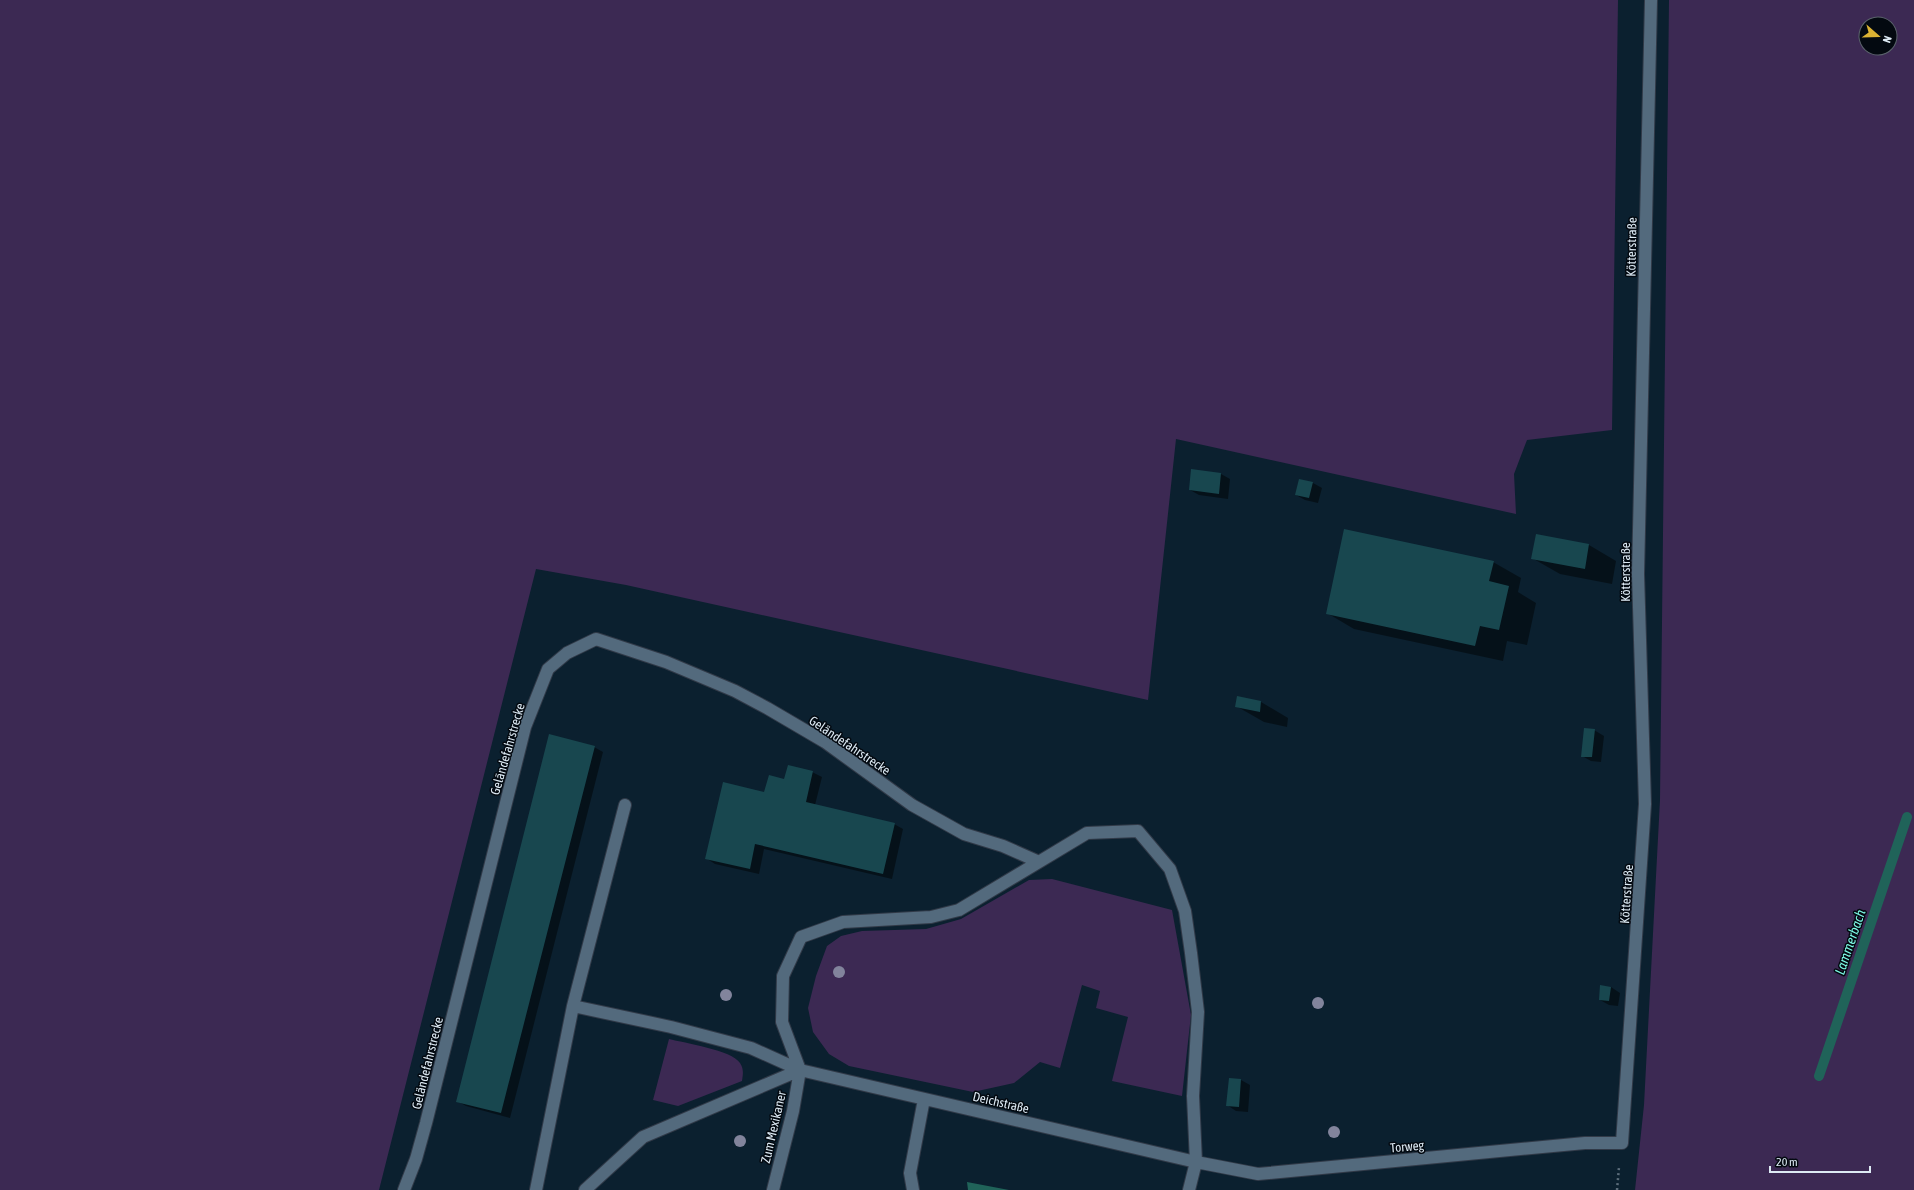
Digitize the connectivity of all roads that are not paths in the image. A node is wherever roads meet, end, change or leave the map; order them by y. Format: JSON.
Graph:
{"nodes":[{"id":1,"x":1651,"y":0,"type":"edge"},
{"id":2,"x":625,"y":805,"type":"dead end"},
{"id":3,"x":1039,"y":862,"type":"junction"},
{"id":4,"x":573,"y":1006,"type":"junction"},
{"id":5,"x":800,"y":1070,"type":"junction"},
{"id":6,"x":924,"y":1099,"type":"junction"},
{"id":7,"x":1622,"y":1142,"type":"joint"},
{"id":8,"x":1196,"y":1162,"type":"junction"},
{"id":9,"x":404,"y":1190,"type":"edge"},
{"id":10,"x":536,"y":1190,"type":"edge"},
{"id":11,"x":585,"y":1190,"type":"edge"},
{"id":12,"x":773,"y":1190,"type":"edge"},
{"id":13,"x":913,"y":1190,"type":"edge"},
{"id":14,"x":1189,"y":1190,"type":"edge"}],
"edges":[{"from":1,"to":7,"type":"street","name":"Kötterstraße"},
{"from":2,"to":4,"type":"street"},
{"from":3,"to":5,"type":"street"},
{"from":3,"to":8,"type":"street"},
{"from":3,"to":9,"type":"street","name":"Geländefahrstrecke"},
{"from":4,"to":5,"type":"street","name":"Deichstraße"},
{"from":4,"to":10,"type":"street"},
{"from":5,"to":6,"type":"street","name":"Deichstraße"},
{"from":5,"to":11,"type":"street"},
{"from":5,"to":12,"type":"street","name":"Zum Mexikaner"},
{"from":6,"to":8,"type":"street","name":"Deichstraße"},
{"from":6,"to":13,"type":"street"},
{"from":7,"to":8,"type":"street","name":"Torweg"},
{"from":8,"to":14,"type":"street"}]}
